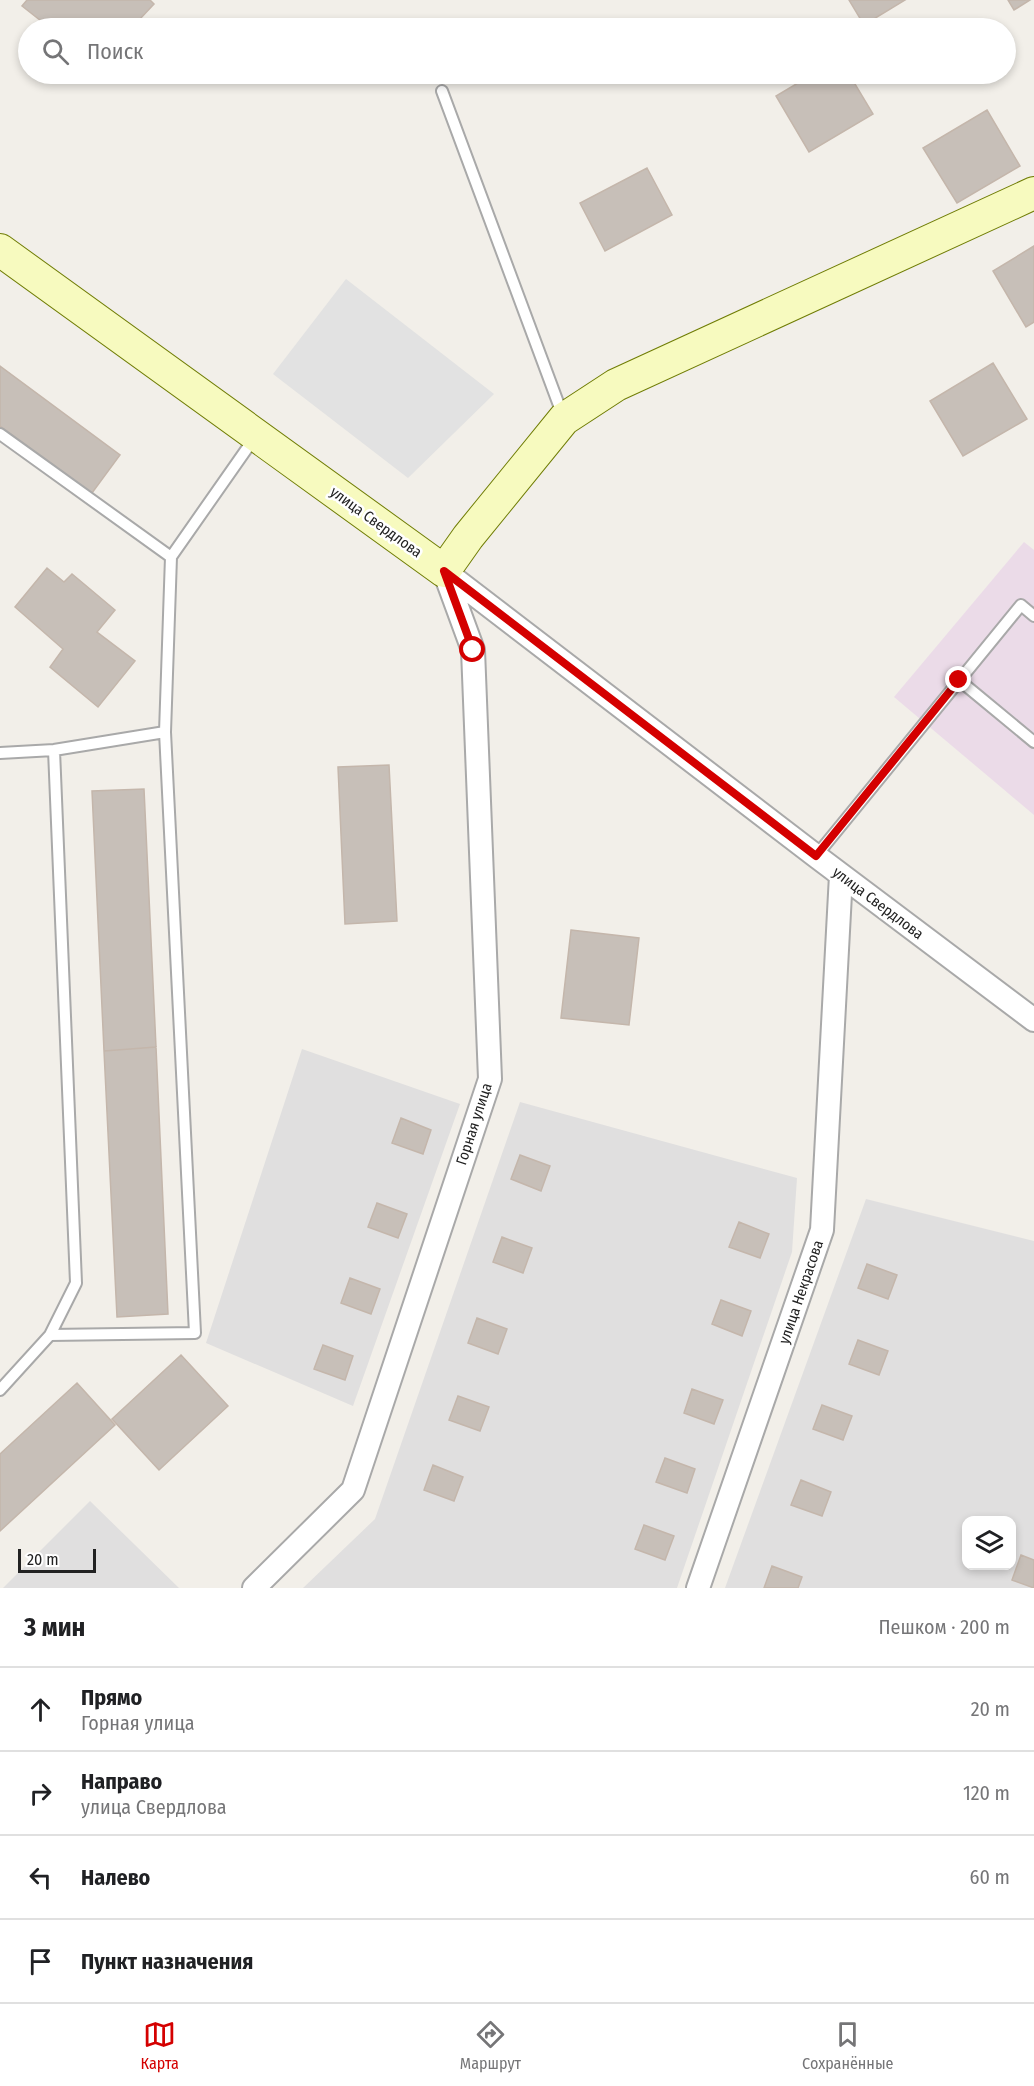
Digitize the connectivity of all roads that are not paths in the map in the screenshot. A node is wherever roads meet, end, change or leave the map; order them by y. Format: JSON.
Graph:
{"nodes":[{"id":1,"x":442,"y":91,"type":"dead end"},
{"id":2,"x":1034,"y":193,"type":"edge"},
{"id":3,"x":0,"y":250,"type":"edge"},
{"id":4,"x":564,"y":419,"type":"junction"},
{"id":5,"x":0,"y":434,"type":"edge"},
{"id":6,"x":256,"y":436,"type":"junction"},
{"id":7,"x":171,"y":557,"type":"junction"},
{"id":8,"x":444,"y":571,"type":"junction"},
{"id":9,"x":1034,"y":616,"type":"edge"},
{"id":10,"x":959,"y":680,"type":"junction"},
{"id":11,"x":165,"y":732,"type":"junction"},
{"id":12,"x":1034,"y":742,"type":"edge"},
{"id":13,"x":54,"y":750,"type":"junction"},
{"id":14,"x":0,"y":753,"type":"edge"},
{"id":15,"x":816,"y":856,"type":"junction"},
{"id":16,"x":841,"y":875,"type":"junction"},
{"id":17,"x":1034,"y":1020,"type":"edge"},
{"id":18,"x":50,"y":1335,"type":"junction"},
{"id":19,"x":0,"y":1390,"type":"edge"},
{"id":20,"x":254,"y":1588,"type":"edge"},
{"id":21,"x":698,"y":1588,"type":"edge"}],
"edges":[{"from":1,"to":4,"type":"lane"},
{"from":2,"to":4,"type":"street"},
{"from":3,"to":6,"type":"street","name":"улица Свердлова"},
{"from":4,"to":8,"type":"street"},
{"from":5,"to":7,"type":"lane"},
{"from":6,"to":7,"type":"lane"},
{"from":6,"to":8,"type":"street","name":"улица Свердлова"},
{"from":7,"to":11,"type":"lane"},
{"from":8,"to":15,"type":"street","name":"улица Свердлова"},
{"from":8,"to":20,"type":"street","name":"Горная улица"},
{"from":9,"to":10,"type":"lane"},
{"from":10,"to":12,"type":"lane"},
{"from":10,"to":15,"type":"lane"},
{"from":11,"to":13,"type":"lane"},
{"from":11,"to":18,"type":"lane"},
{"from":13,"to":14,"type":"lane"},
{"from":13,"to":18,"type":"lane"},
{"from":15,"to":16,"type":"street","name":"улица Свердлова"},
{"from":16,"to":17,"type":"street","name":"улица Свердлова"},
{"from":16,"to":21,"type":"street","name":"улица Некрасова"},
{"from":18,"to":19,"type":"lane"}]}
